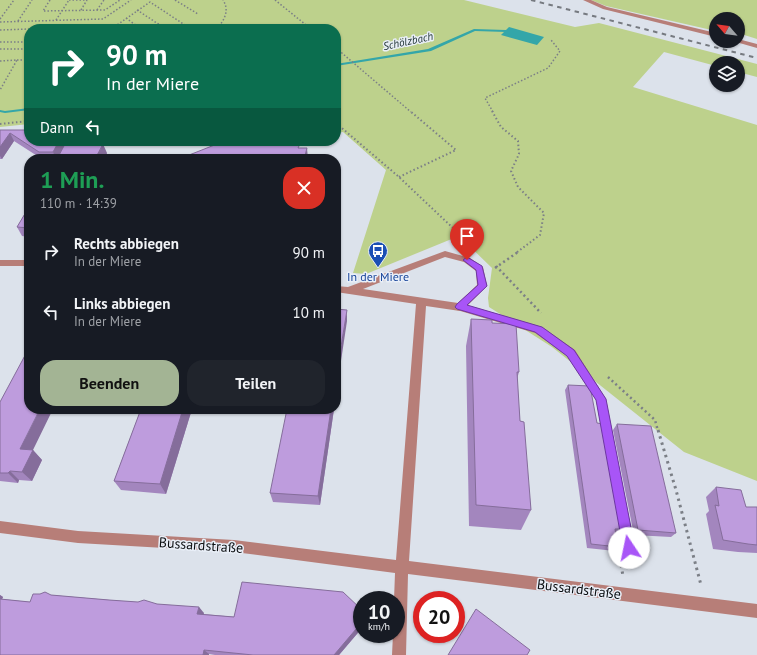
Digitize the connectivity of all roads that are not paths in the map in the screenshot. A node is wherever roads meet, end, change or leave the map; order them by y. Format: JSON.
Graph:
{"nodes":[{"id":1,"x":586,"y":0,"type":"edge"},
{"id":2,"x":709,"y":33,"type":"edge"},
{"id":3,"x":745,"y":43,"type":"edge"},
{"id":4,"x":757,"y":46,"type":"edge"},
{"id":5,"x":0,"y":263,"type":"edge"},
{"id":6,"x":24,"y":263,"type":"edge"},
{"id":7,"x":341,"y":289,"type":"edge"},
{"id":8,"x":351,"y":290,"type":"junction"},
{"id":9,"x":421,"y":302,"type":"junction"},
{"id":10,"x":460,"y":307,"type":"junction"},
{"id":11,"x":0,"y":527,"type":"edge"},
{"id":12,"x":629,"y":548,"type":"road end"},
{"id":13,"x":402,"y":566,"type":"junction"},
{"id":14,"x":757,"y":611,"type":"edge"},
{"id":15,"x":400,"y":655,"type":"edge"}],
"edges":[{"from":1,"to":2,"type":"street"},
{"from":3,"to":4,"type":"street"},
{"from":5,"to":6,"type":"street"},
{"from":7,"to":8,"type":"street"},
{"from":8,"to":9,"type":"street"},
{"from":8,"to":10,"type":"street"},
{"from":9,"to":10,"type":"street"},
{"from":9,"to":13,"type":"street"},
{"from":10,"to":12,"type":"street"},
{"from":11,"to":13,"type":"street","name":"Bussardstraße"},
{"from":13,"to":14,"type":"street","name":"Bussardstraße"},
{"from":13,"to":15,"type":"street"}]}
